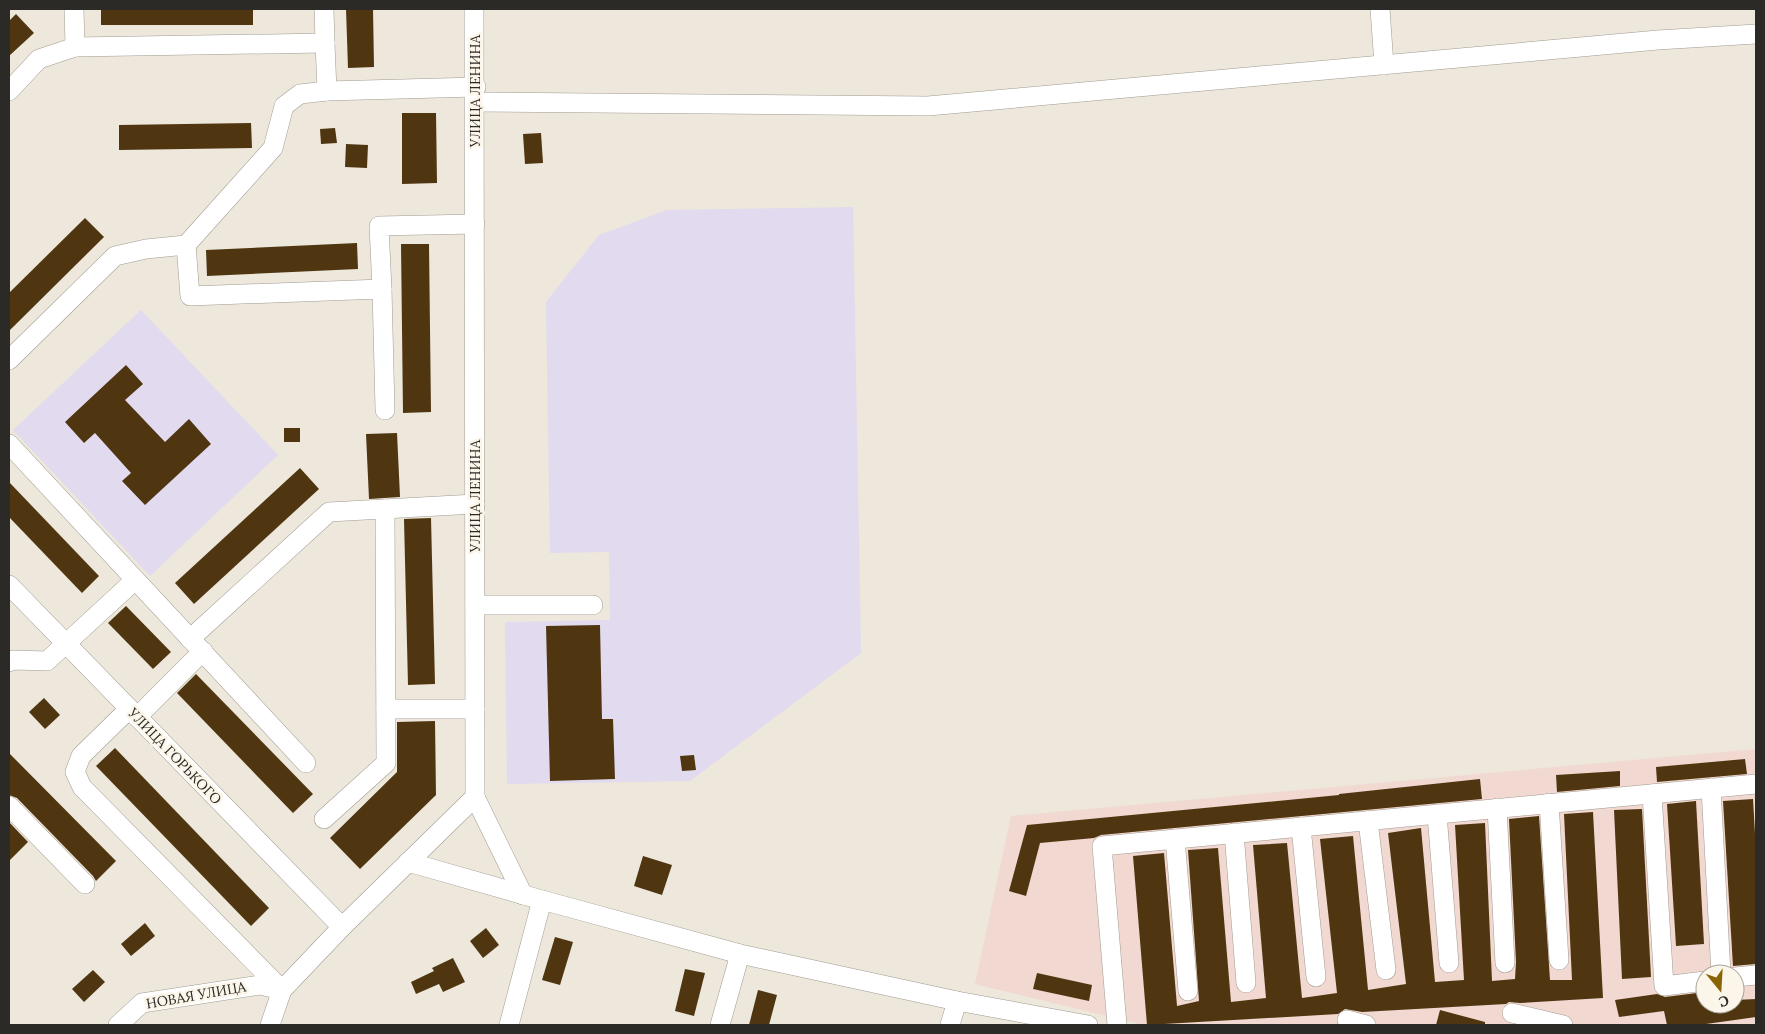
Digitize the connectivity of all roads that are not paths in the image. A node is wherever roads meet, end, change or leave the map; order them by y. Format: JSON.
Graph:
{"nodes":[{"id":1,"x":74,"y":9,"type":"edge"},
{"id":2,"x":324,"y":9,"type":"edge"},
{"id":3,"x":474,"y":9,"type":"edge"},
{"id":4,"x":1380,"y":9,"type":"edge"},
{"id":5,"x":1756,"y":34,"type":"edge"},
{"id":6,"x":325,"y":43,"type":"junction"},
{"id":7,"x":75,"y":47,"type":"junction"},
{"id":8,"x":1384,"y":65,"type":"junction"},
{"id":9,"x":9,"y":90,"type":"edge"},
{"id":10,"x":327,"y":91,"type":"junction"},
{"id":11,"x":476,"y":94,"type":"junction"},
{"id":12,"x":475,"y":224,"type":"junction"},
{"id":13,"x":186,"y":245,"type":"junction"},
{"id":14,"x":382,"y":289,"type":"junction"},
{"id":15,"x":9,"y":360,"type":"edge"},
{"id":16,"x":385,"y":410,"type":"dead end"},
{"id":17,"x":9,"y":444,"type":"edge"},
{"id":18,"x":475,"y":504,"type":"junction"},
{"id":19,"x":385,"y":509,"type":"junction"},
{"id":20,"x":135,"y":580,"type":"junction"},
{"id":21,"x":9,"y":585,"type":"edge"},
{"id":22,"x":475,"y":605,"type":"junction"},
{"id":23,"x":593,"y":605,"type":"dead end"},
{"id":24,"x":66,"y":644,"type":"junction"},
{"id":25,"x":197,"y":645,"type":"junction"},
{"id":26,"x":9,"y":662,"type":"edge"},
{"id":27,"x":386,"y":709,"type":"junction"},
{"id":28,"x":475,"y":709,"type":"junction"},
{"id":29,"x":133,"y":713,"type":"junction"},
{"id":30,"x":306,"y":762,"type":"dead end"},
{"id":31,"x":1756,"y":784,"type":"edge"},
{"id":32,"x":1711,"y":788,"type":"junction"},
{"id":33,"x":1652,"y":794,"type":"junction"},
{"id":34,"x":475,"y":796,"type":"junction"},
{"id":35,"x":1550,"y":803,"type":"junction"},
{"id":36,"x":9,"y":806,"type":"edge"},
{"id":37,"x":1497,"y":808,"type":"junction"},
{"id":38,"x":1437,"y":814,"type":"junction"},
{"id":39,"x":324,"y":819,"type":"dead end"},
{"id":40,"x":1368,"y":821,"type":"junction"},
{"id":41,"x":1301,"y":827,"type":"junction"},
{"id":42,"x":1234,"y":833,"type":"junction"},
{"id":43,"x":1175,"y":839,"type":"junction"},
{"id":44,"x":408,"y":862,"type":"junction"},
{"id":45,"x":85,"y":884,"type":"dead end"},
{"id":46,"x":523,"y":895,"type":"junction"},
{"id":47,"x":542,"y":900,"type":"junction"},
{"id":48,"x":342,"y":927,"type":"junction"},
{"id":49,"x":740,"y":954,"type":"junction"},
{"id":50,"x":1559,"y":960,"type":"dead end"},
{"id":51,"x":1448,"y":963,"type":"dead end"},
{"id":52,"x":1504,"y":963,"type":"dead end"},
{"id":53,"x":1720,"y":964,"type":"edge"},
{"id":54,"x":1386,"y":970,"type":"dead end"},
{"id":55,"x":1316,"y":976,"type":"dead end"},
{"id":56,"x":1695,"y":982,"type":"edge"},
{"id":57,"x":1246,"y":984,"type":"dead end"},
{"id":58,"x":282,"y":990,"type":"junction"},
{"id":59,"x":1188,"y":991,"type":"dead end"},
{"id":60,"x":957,"y":1001,"type":"junction"},
{"id":61,"x":1512,"y":1013,"type":"dead end"},
{"id":62,"x":1347,"y":1020,"type":"dead end"},
{"id":63,"x":118,"y":1025,"type":"edge"},
{"id":64,"x":270,"y":1025,"type":"edge"},
{"id":65,"x":509,"y":1025,"type":"edge"},
{"id":66,"x":720,"y":1025,"type":"edge"},
{"id":67,"x":950,"y":1025,"type":"edge"},
{"id":68,"x":1088,"y":1025,"type":"edge"},
{"id":69,"x":1117,"y":1025,"type":"edge"},
{"id":70,"x":1366,"y":1025,"type":"edge"},
{"id":71,"x":1563,"y":1025,"type":"edge"}],
"edges":[{"from":1,"to":7,"type":"street"},
{"from":2,"to":6,"type":"street"},
{"from":3,"to":11,"type":"street","name":"УЛИЦА ЛЕНИНА"},
{"from":4,"to":8,"type":"street"},
{"from":5,"to":8,"type":"street"},
{"from":6,"to":7,"type":"street"},
{"from":6,"to":10,"type":"street"},
{"from":7,"to":9,"type":"street"},
{"from":8,"to":11,"type":"street"},
{"from":10,"to":11,"type":"street"},
{"from":10,"to":13,"type":"street"},
{"from":11,"to":12,"type":"street","name":"УЛИЦА ЛЕНИНА"},
{"from":12,"to":14,"type":"street"},
{"from":12,"to":18,"type":"street","name":"УЛИЦА ЛЕНИНА"},
{"from":13,"to":14,"type":"street"},
{"from":13,"to":15,"type":"street"},
{"from":14,"to":16,"type":"street"},
{"from":17,"to":20,"type":"street"},
{"from":18,"to":19,"type":"street"},
{"from":18,"to":22,"type":"street","name":"УЛИЦА ЛЕНИНА"},
{"from":19,"to":25,"type":"street"},
{"from":19,"to":27,"type":"street"},
{"from":20,"to":24,"type":"street"},
{"from":20,"to":25,"type":"street"},
{"from":21,"to":24,"type":"street","name":"УЛИЦА ГОРЬКОГО"},
{"from":22,"to":23,"type":"street"},
{"from":22,"to":28,"type":"street","name":"УЛИЦА ЛЕНИНА"},
{"from":24,"to":26,"type":"street"},
{"from":24,"to":29,"type":"street","name":"УЛИЦА ГОРЬКОГО"},
{"from":25,"to":29,"type":"street"},
{"from":25,"to":30,"type":"street"},
{"from":27,"to":28,"type":"street"},
{"from":27,"to":39,"type":"street"},
{"from":28,"to":34,"type":"street","name":"УЛИЦА ЛЕНИНА"},
{"from":29,"to":48,"type":"street","name":"УЛИЦА ГОРЬКОГО"},
{"from":29,"to":58,"type":"street"},
{"from":31,"to":32,"type":"street"},
{"from":32,"to":33,"type":"street"},
{"from":32,"to":53,"type":"street"},
{"from":33,"to":35,"type":"street"},
{"from":33,"to":56,"type":"street"},
{"from":34,"to":44,"type":"street"},
{"from":34,"to":46,"type":"street"},
{"from":35,"to":37,"type":"street"},
{"from":35,"to":50,"type":"street"},
{"from":36,"to":45,"type":"street"},
{"from":37,"to":38,"type":"street"},
{"from":37,"to":52,"type":"street"},
{"from":38,"to":40,"type":"street"},
{"from":38,"to":51,"type":"street"},
{"from":40,"to":41,"type":"street"},
{"from":40,"to":54,"type":"street"},
{"from":41,"to":42,"type":"street"},
{"from":41,"to":55,"type":"street"},
{"from":42,"to":43,"type":"street"},
{"from":42,"to":57,"type":"street"},
{"from":43,"to":59,"type":"street"},
{"from":43,"to":69,"type":"street"},
{"from":44,"to":46,"type":"street"},
{"from":44,"to":48,"type":"street"},
{"from":46,"to":47,"type":"street"},
{"from":47,"to":49,"type":"street"},
{"from":47,"to":65,"type":"street"},
{"from":48,"to":58,"type":"street"},
{"from":49,"to":60,"type":"street"},
{"from":49,"to":66,"type":"street"},
{"from":58,"to":63,"type":"street","name":"НОВАЯ УЛИЦА"},
{"from":58,"to":64,"type":"street"},
{"from":60,"to":67,"type":"street"},
{"from":60,"to":68,"type":"street"},
{"from":61,"to":71,"type":"street"},
{"from":62,"to":70,"type":"street"}]}
